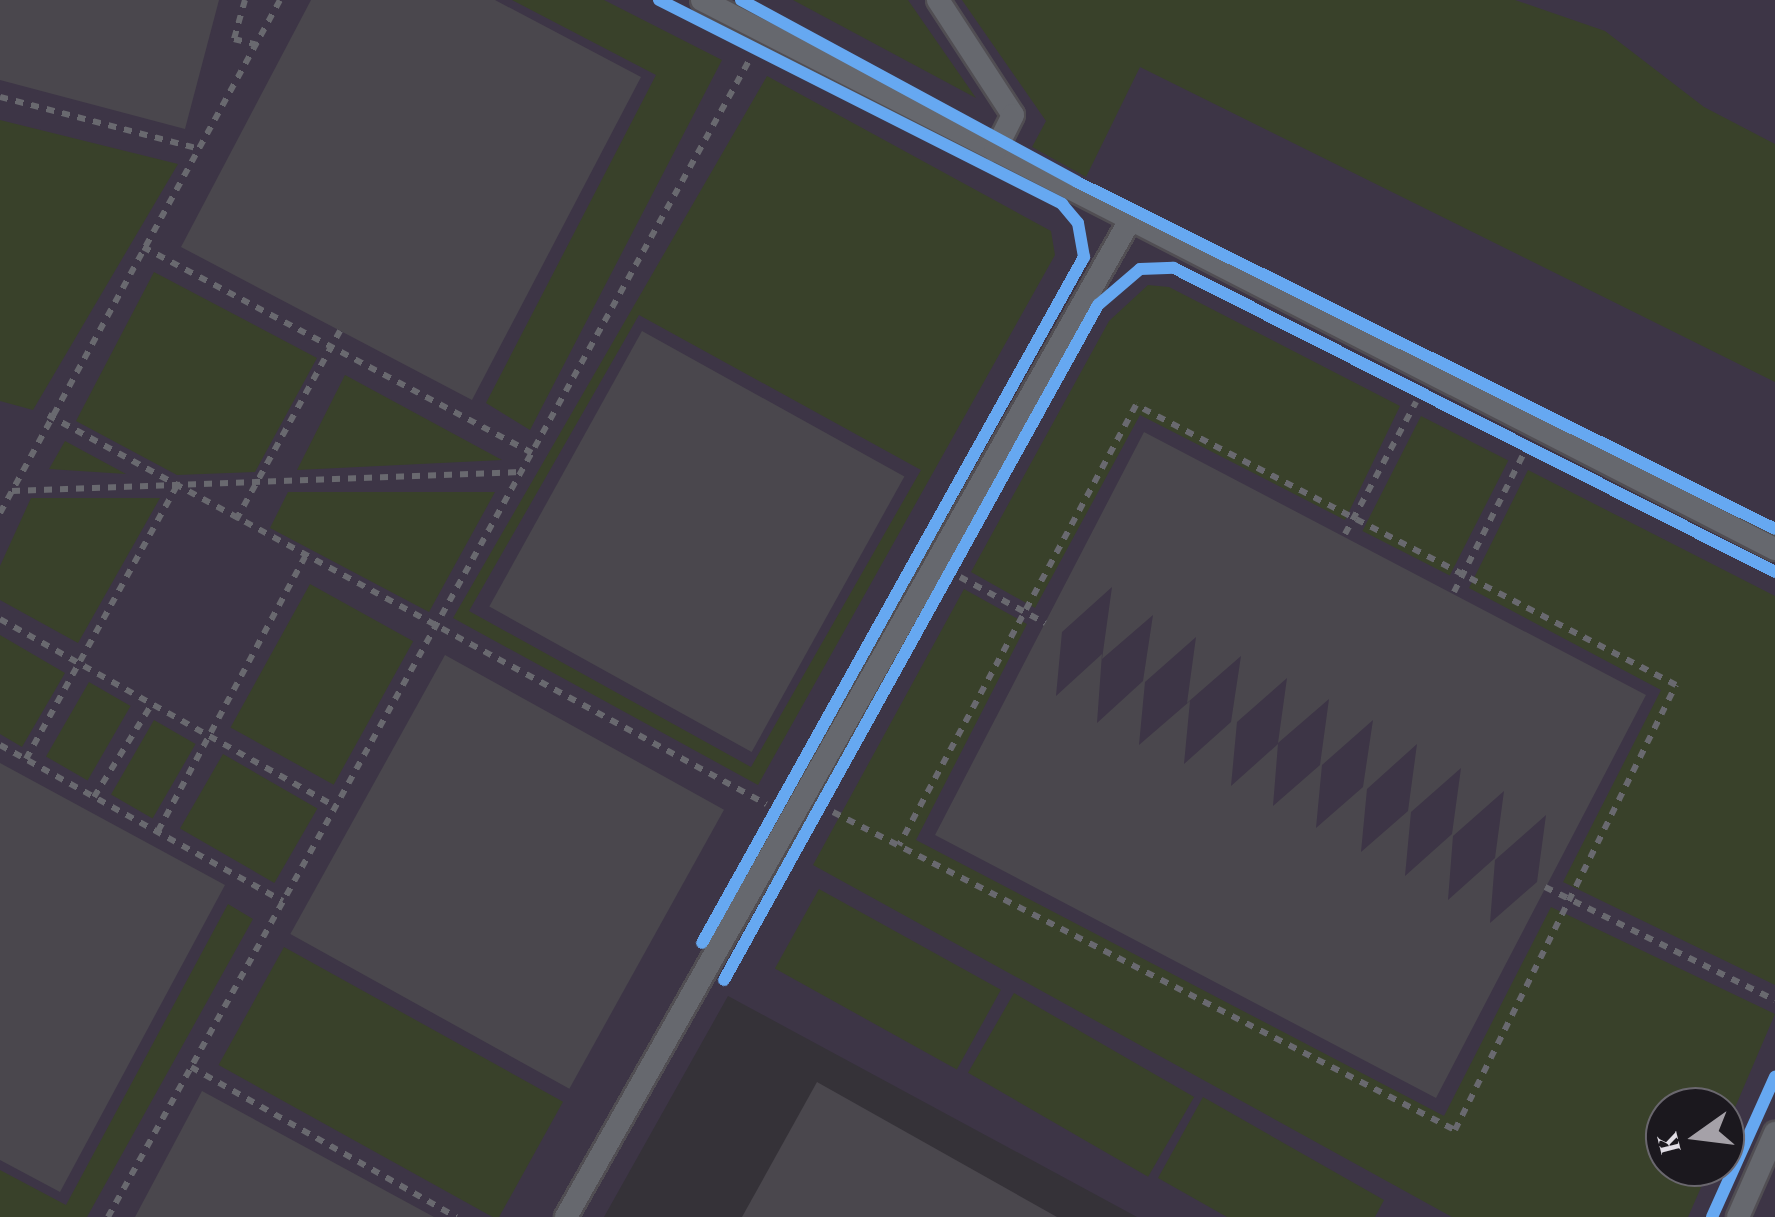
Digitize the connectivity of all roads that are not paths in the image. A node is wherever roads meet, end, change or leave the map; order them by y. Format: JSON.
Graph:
{"nodes":[{"id":1,"x":702,"y":0,"type":"edge"},
{"id":2,"x":742,"y":0,"type":"edge"},
{"id":3,"x":938,"y":0,"type":"edge"},
{"id":4,"x":770,"y":44,"type":"junction"},
{"id":5,"x":995,"y":151,"type":"junction"},
{"id":6,"x":1130,"y":220,"type":"junction"},
{"id":7,"x":1775,"y":550,"type":"edge"},
{"id":8,"x":1775,"y":1133,"type":"edge"},
{"id":9,"x":566,"y":1217,"type":"edge"},
{"id":10,"x":1738,"y":1217,"type":"edge"}],
"edges":[{"from":1,"to":4,"type":"lane"},
{"from":2,"to":4,"type":"lane"},
{"from":3,"to":5,"type":"lane"},
{"from":4,"to":5,"type":"lane"},
{"from":5,"to":6,"type":"lane"},
{"from":6,"to":7,"type":"lane"},
{"from":6,"to":9,"type":"lane"},
{"from":8,"to":10,"type":"lane"}]}
